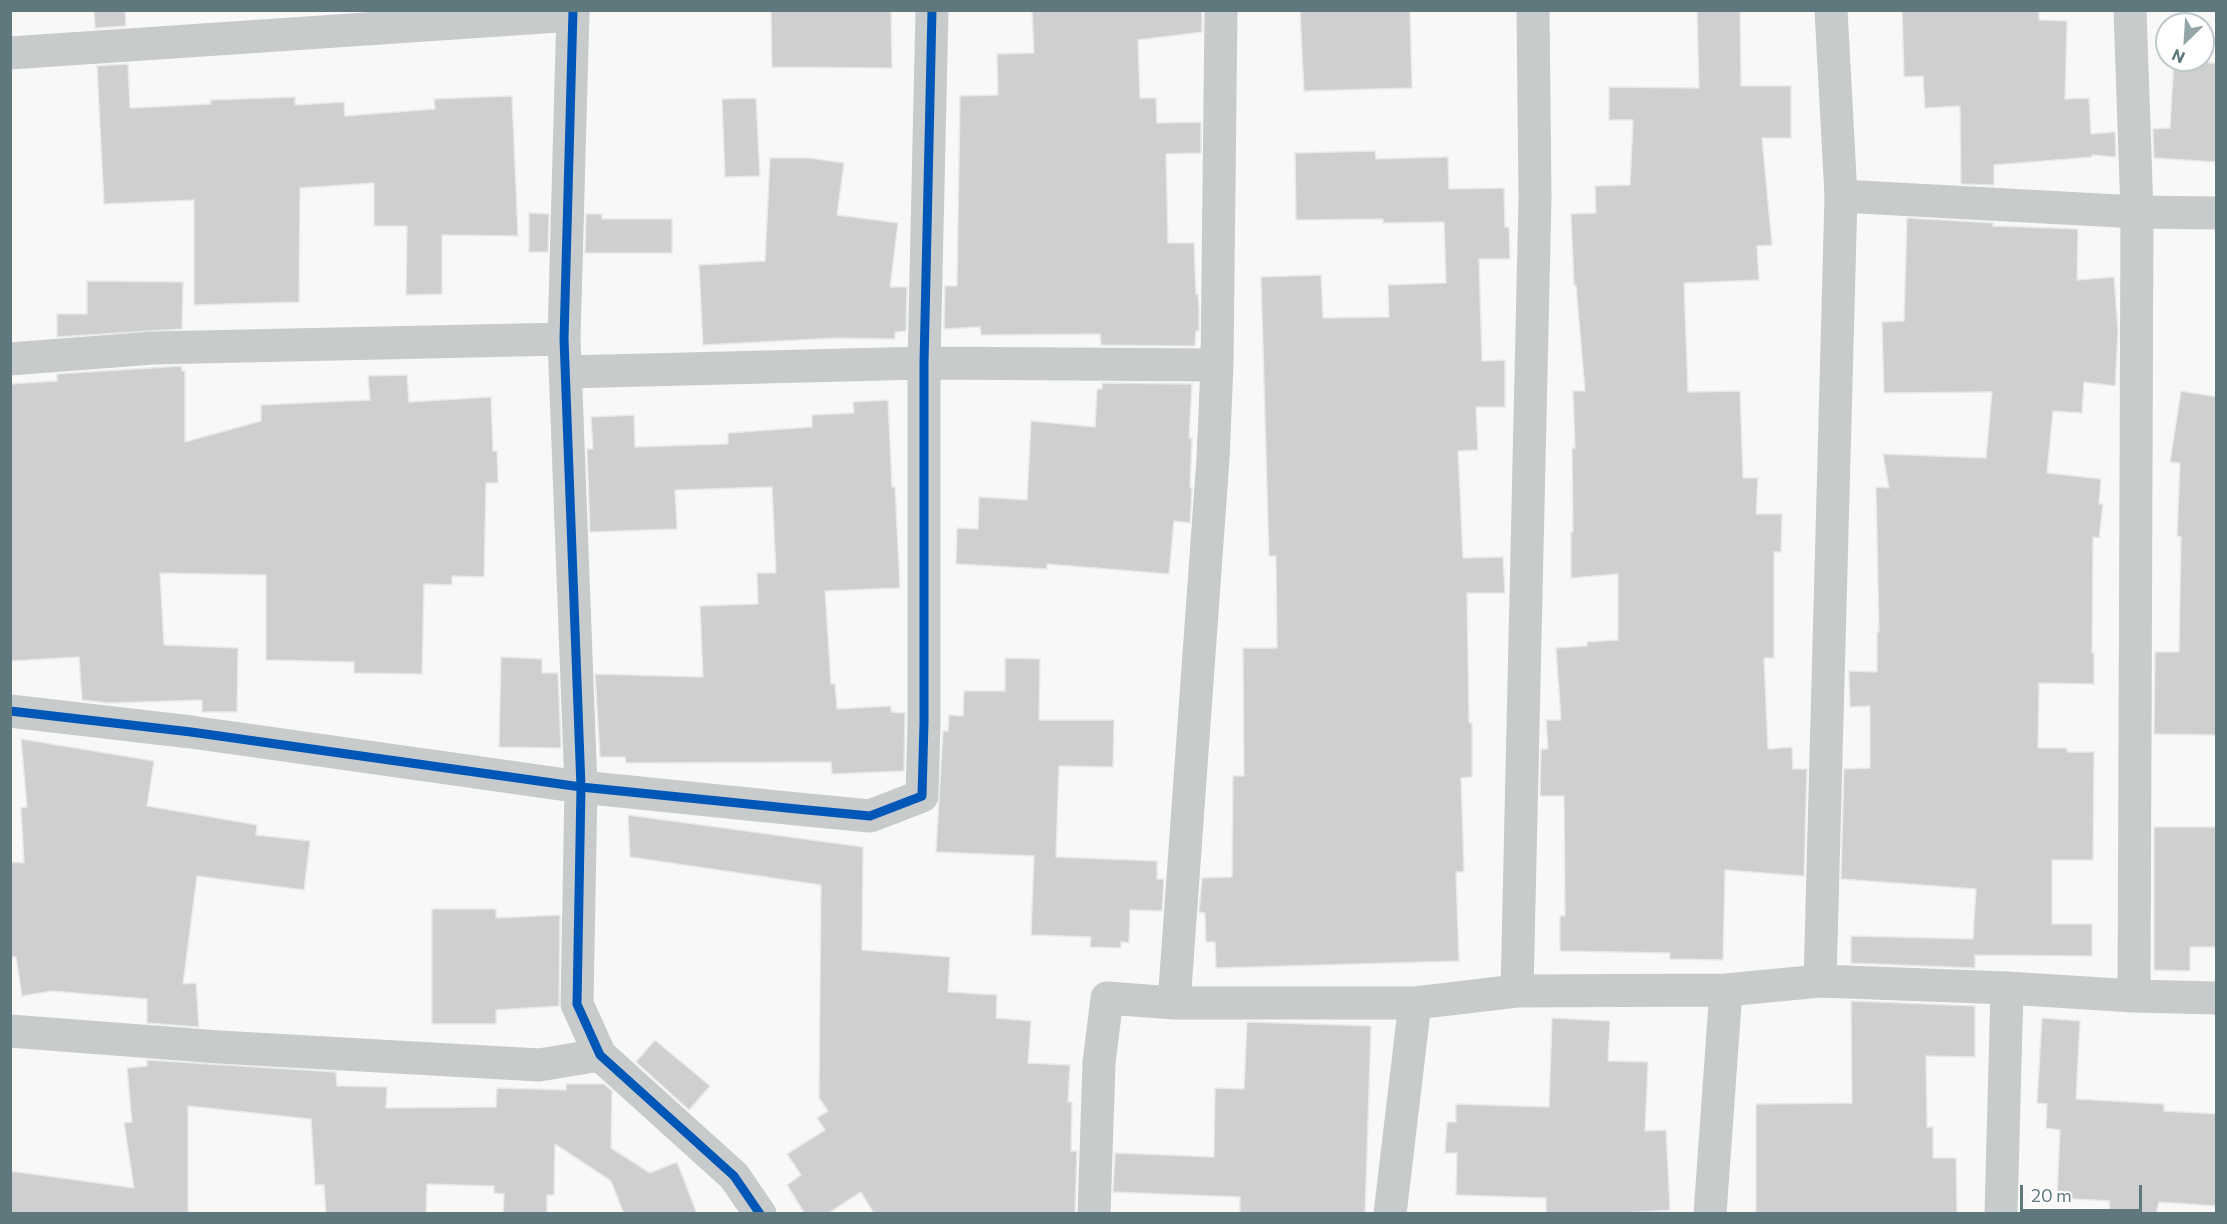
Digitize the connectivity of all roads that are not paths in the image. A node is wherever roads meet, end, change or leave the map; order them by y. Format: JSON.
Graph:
{"nodes":[{"id":1,"x":932,"y":10,"type":"edge"},
{"id":2,"x":1221,"y":10,"type":"edge"},
{"id":3,"x":1533,"y":10,"type":"edge"},
{"id":4,"x":1831,"y":10,"type":"edge"},
{"id":5,"x":2130,"y":10,"type":"edge"},
{"id":6,"x":573,"y":13,"type":"edge"},
{"id":7,"x":10,"y":53,"type":"edge"},
{"id":8,"x":1841,"y":196,"type":"junction"},
{"id":9,"x":2137,"y":212,"type":"junction"},
{"id":10,"x":2217,"y":213,"type":"edge"},
{"id":11,"x":564,"y":339,"type":"junction"},
{"id":12,"x":10,"y":359,"type":"edge"},
{"id":13,"x":924,"y":363,"type":"junction"},
{"id":14,"x":1217,"y":366,"type":"junction"},
{"id":15,"x":566,"y":372,"type":"junction"},
{"id":16,"x":10,"y":711,"type":"edge"},
{"id":17,"x":581,"y":787,"type":"junction"},
{"id":18,"x":1820,"y":981,"type":"junction"},
{"id":19,"x":2007,"y":988,"type":"junction"},
{"id":20,"x":1726,"y":990,"type":"junction"},
{"id":21,"x":1517,"y":991,"type":"junction"},
{"id":22,"x":2134,"y":996,"type":"junction"},
{"id":23,"x":2217,"y":998,"type":"edge"},
{"id":24,"x":1174,"y":1003,"type":"junction"},
{"id":25,"x":1415,"y":1004,"type":"junction"},
{"id":26,"x":10,"y":1031,"type":"edge"},
{"id":27,"x":600,"y":1055,"type":"junction"},
{"id":28,"x":760,"y":1214,"type":"edge"},
{"id":29,"x":1094,"y":1214,"type":"edge"},
{"id":30,"x":1390,"y":1214,"type":"edge"},
{"id":31,"x":1710,"y":1214,"type":"edge"},
{"id":32,"x":2001,"y":1214,"type":"edge"}],
"edges":[{"from":1,"to":13,"type":"street"},
{"from":2,"to":14,"type":"street"},
{"from":3,"to":21,"type":"street"},
{"from":4,"to":8,"type":"street"},
{"from":5,"to":9,"type":"street"},
{"from":6,"to":7,"type":"street"},
{"from":6,"to":11,"type":"street"},
{"from":8,"to":9,"type":"street"},
{"from":8,"to":18,"type":"street"},
{"from":9,"to":10,"type":"street"},
{"from":9,"to":22,"type":"street"},
{"from":11,"to":12,"type":"street"},
{"from":11,"to":15,"type":"street"},
{"from":13,"to":14,"type":"street"},
{"from":13,"to":15,"type":"street"},
{"from":13,"to":17,"type":"street"},
{"from":14,"to":24,"type":"street"},
{"from":15,"to":17,"type":"street"},
{"from":16,"to":17,"type":"street"},
{"from":17,"to":27,"type":"street"},
{"from":18,"to":19,"type":"street"},
{"from":18,"to":20,"type":"street"},
{"from":19,"to":22,"type":"street"},
{"from":19,"to":32,"type":"street"},
{"from":20,"to":21,"type":"street"},
{"from":20,"to":31,"type":"street"},
{"from":21,"to":25,"type":"street"},
{"from":22,"to":23,"type":"street"},
{"from":24,"to":25,"type":"street"},
{"from":24,"to":29,"type":"street"},
{"from":25,"to":30,"type":"street"},
{"from":26,"to":27,"type":"street"},
{"from":27,"to":28,"type":"street"}]}
